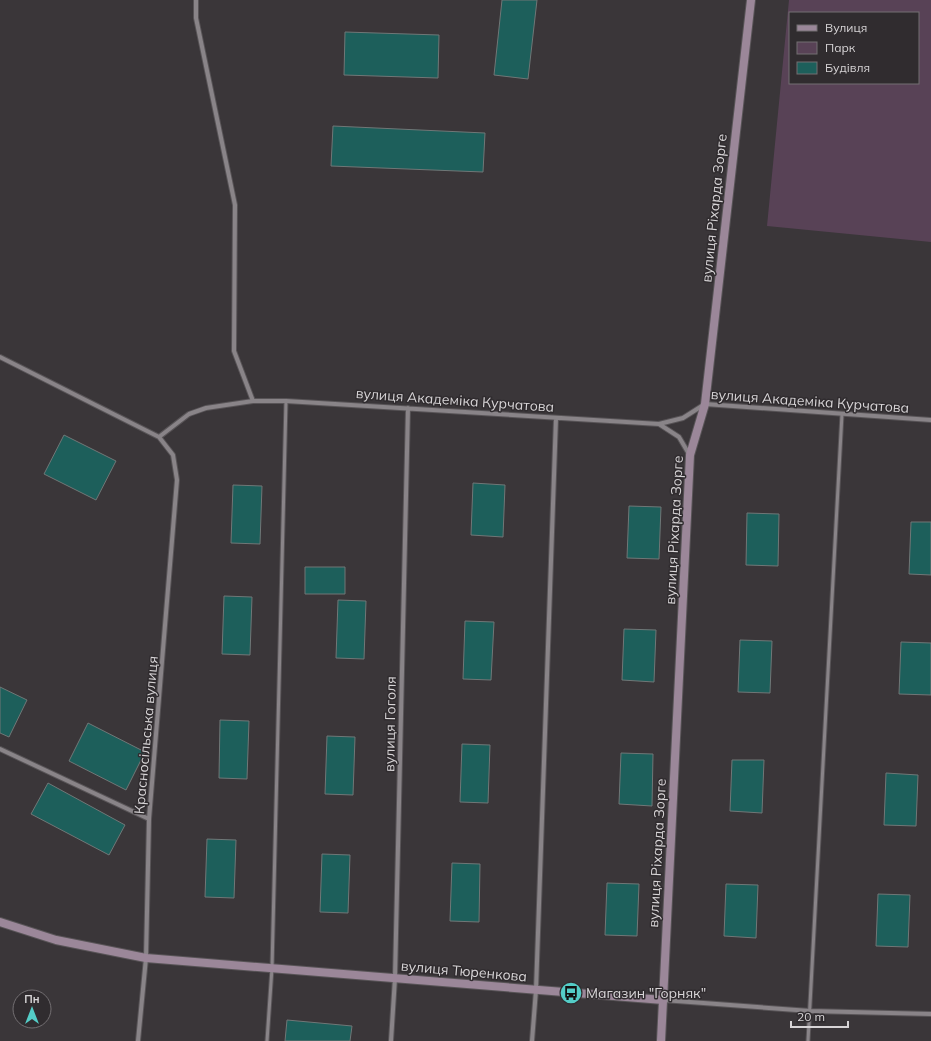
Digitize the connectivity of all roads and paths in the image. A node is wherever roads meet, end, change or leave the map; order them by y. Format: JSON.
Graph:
{"nodes":[{"id":1,"x":196,"y":0,"type":"edge"},
{"id":2,"x":751,"y":0,"type":"edge"},
{"id":3,"x":0,"y":357,"type":"edge"},
{"id":4,"x":253,"y":401,"type":"junction"},
{"id":5,"x":286,"y":401,"type":"junction"},
{"id":6,"x":705,"y":404,"type":"junction"},
{"id":7,"x":408,"y":408,"type":"junction"},
{"id":8,"x":842,"y":414,"type":"junction"},
{"id":9,"x":556,"y":418,"type":"junction"},
{"id":10,"x":931,"y":420,"type":"edge"},
{"id":11,"x":659,"y":424,"type":"junction"},
{"id":12,"x":159,"y":437,"type":"junction"},
{"id":13,"x":690,"y":455,"type":"junction"},
{"id":14,"x":0,"y":749,"type":"edge"},
{"id":15,"x":150,"y":819,"type":"junction"},
{"id":16,"x":0,"y":922,"type":"edge"},
{"id":17,"x":146,"y":958,"type":"junction"},
{"id":18,"x":272,"y":968,"type":"junction"},
{"id":19,"x":395,"y":978,"type":"junction"},
{"id":20,"x":536,"y":990,"type":"junction"},
{"id":21,"x":663,"y":1000,"type":"junction"},
{"id":22,"x":810,"y":1011,"type":"junction"},
{"id":23,"x":931,"y":1014,"type":"edge"},
{"id":24,"x":138,"y":1041,"type":"edge"},
{"id":25,"x":267,"y":1041,"type":"edge"},
{"id":26,"x":391,"y":1041,"type":"edge"},
{"id":27,"x":532,"y":1041,"type":"edge"},
{"id":28,"x":661,"y":1041,"type":"edge"},
{"id":29,"x":808,"y":1041,"type":"edge"}],
"edges":[{"from":1,"to":4,"type":"street"},
{"from":2,"to":6,"type":"street","name":"вулиця Ріхарда Зорге"},
{"from":3,"to":12,"type":"street"},
{"from":4,"to":5,"type":"street","name":"вулиця Академіка Курчатова"},
{"from":4,"to":12,"type":"street","name":"вулиця Академіка Курчатова"},
{"from":5,"to":7,"type":"street","name":"вулиця Академіка Курчатова"},
{"from":5,"to":18,"type":"lane"},
{"from":6,"to":8,"type":"street","name":"вулиця Академіка Курчатова"},
{"from":6,"to":11,"type":"street","name":"вулиця Академіка Курчатова"},
{"from":6,"to":13,"type":"street","name":"вулиця Ріхарда Зорге"},
{"from":7,"to":9,"type":"street","name":"вулиця Академіка Курчатова"},
{"from":7,"to":19,"type":"street","name":"вулиця Гоголя"},
{"from":8,"to":10,"type":"street","name":"вулиця Академіка Курчатова"},
{"from":8,"to":22,"type":"lane"},
{"from":9,"to":11,"type":"street","name":"вулиця Академіка Курчатова"},
{"from":9,"to":20,"type":"street"},
{"from":11,"to":13,"type":"street"},
{"from":12,"to":15,"type":"street","name":"Красносільська вулиця"},
{"from":13,"to":21,"type":"street","name":"вулиця Ріхарда Зорге"},
{"from":14,"to":15,"type":"street"},
{"from":15,"to":17,"type":"street","name":"Красносільська вулиця"},
{"from":16,"to":17,"type":"street","name":"вулиця Тюренкова"},
{"from":17,"to":18,"type":"street","name":"вулиця Тюренкова"},
{"from":17,"to":24,"type":"street","name":"Красносільська вулиця"},
{"from":18,"to":19,"type":"street","name":"вулиця Тюренкова"},
{"from":18,"to":25,"type":"lane"},
{"from":19,"to":20,"type":"street","name":"вулиця Тюренкова"},
{"from":19,"to":26,"type":"street","name":"вулиця Гоголя"},
{"from":20,"to":21,"type":"street","name":"вулиця Тюренкова"},
{"from":20,"to":27,"type":"street"},
{"from":21,"to":22,"type":"street","name":"вулиця Тюренкова"},
{"from":21,"to":28,"type":"street","name":"вулиця Ріхарда Зорге"},
{"from":22,"to":23,"type":"street","name":"вулиця Тюренкова"},
{"from":22,"to":29,"type":"lane"}]}
